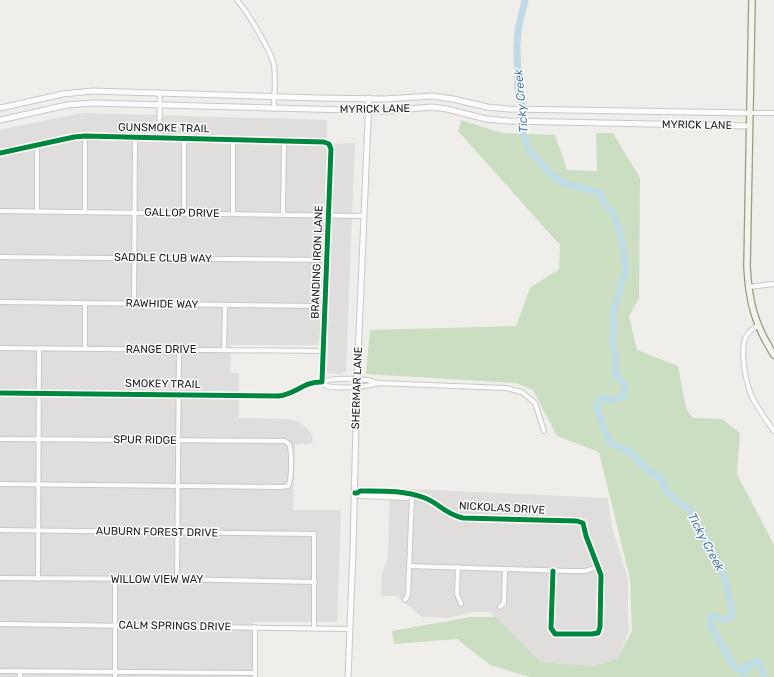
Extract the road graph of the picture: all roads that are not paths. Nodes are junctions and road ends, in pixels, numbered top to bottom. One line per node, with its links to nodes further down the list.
1 (237, 0): 4 (street)
2 (752, 0): 10 (main road)
3 (160, 93): 4 (street, MYRICK LANE); 6 (street); 7 (street, MYRICK LANE)
4 (274, 96): 5 (street, MYRICK LANE); 8 (street)
5 (369, 98): 9 (street, SHERMAR LANE); 10 (street, MYRICK LANE)
6 (160, 105): 8 (street, MYRICK LANE); 12 (street, MYRICK LANE); 16 (street)
7 (0, 108)
8 (274, 108): 9 (street, MYRICK LANE)
9 (368, 110): 13 (street, MYRICK LANE); 31 (street, SHERMAR LANE)
10 (750, 113): 11 (street); 13 (main road)
11 (774, 113)
12 (0, 120)
13 (750, 126): 36 (main road)
14 (85, 136): 15 (street, GUNSMOKE TRAIL); 21 (street, GUNSMOKE TRAIL); 25 (street)
15 (135, 137): 16 (street, GUNSMOKE TRAIL); 26 (street)
16 (159, 138): 17 (street, GUNSMOKE TRAIL)
17 (184, 138): 18 (street, GUNSMOKE TRAIL); 27 (street)
18 (233, 140): 19 (street, GUNSMOKE TRAIL); 28 (street)
19 (284, 141): 20 (street, GUNSMOKE TRAIL); 29 (street)
20 (329, 144): 30 (street, BRANDING IRON LANE)
21 (37, 146): 22 (street, GUNSMOKE TRAIL); 24 (street)
22 (0, 153)
23 (0, 211): 24 (street, GALLOP DRIVE)
24 (37, 212): 25 (street, GALLOP DRIVE)
25 (85, 212): 26 (street, GALLOP DRIVE)
26 (134, 213): 27 (street, GALLOP DRIVE); 33 (street)
27 (184, 214): 28 (street, GALLOP DRIVE)
28 (233, 214): 29 (street, GALLOP DRIVE)
29 (283, 214): 30 (street, GALLOP DRIVE)
30 (329, 215): 31 (street, GALLOP DRIVE); 34 (street, BRANDING IRON LANE)
31 (364, 216): 50 (street, SHERMAR LANE)
32 (0, 257): 33 (street, SADDLE CLUB WAY)
33 (134, 258): 34 (street, SADDLE CLUB WAY); 39 (street)
34 (327, 260): 41 (street, BRANDING IRON LANE)
35 (774, 284): 36 (street)
36 (748, 287): 42 (main road)
37 (0, 302): 38 (street, RAWHIDE WAY)
38 (85, 304): 39 (street, RAWHIDE WAY); 45 (street)
39 (134, 304): 40 (street, RAWHIDE WAY)
40 (225, 305): 41 (street, RAWHIDE WAY); 47 (street)
41 (325, 306): 48 (street, BRANDING IRON LANE)
42 (758, 326): 49 (main road); 58 (street)
43 (0, 348): 44 (street, RANGE DRIVE)
44 (39, 349): 45 (street, RANGE DRIVE); 55 (street)
45 (85, 349): 46 (street, RANGE DRIVE)
46 (179, 349): 47 (street, RANGE DRIVE); 56 (street)
47 (224, 350): 48 (street, RANGE DRIVE)
48 (323, 351): 51 (street, BRANDING IRON LANE)
49 (774, 355)
50 (357, 380): 51 (street, SMOKEY TRAIL); 52 (street, SMOKEY TRAIL); 53 (street, SHERMAR LANE)
51 (322, 382): 53 (street, SMOKEY TRAIL); 56 (street, SMOKEY TRAIL)
52 (378, 384): 53 (street, SMOKEY TRAIL); 57 (street)
53 (357, 387): 65 (street, SHERMAR LANE)
54 (0, 393): 55 (street, SMOKEY TRAIL)
55 (39, 393): 56 (street, SMOKEY TRAIL); 60 (street)
56 (179, 394): 61 (street)
57 (544, 431)
58 (774, 431)
59 (0, 439): 60 (street, SPUR RIDGE)
60 (38, 439): 61 (street, SPUR RIDGE); 63 (street)
61 (178, 440): 64 (street); 64 (street, SPUR RIDGE)
62 (0, 484): 63 (street)
63 (38, 484): 64 (street); 68 (street)
64 (178, 486): 69 (street)
65 (356, 493): 66 (street, NICKOLAS DRIVE); 87 (street, SHERMAR LANE)
66 (412, 495): 70 (street); 71 (street, NICKOLAS DRIVE)
67 (0, 530): 68 (street, AUBURN FOREST DRIVE)
68 (38, 530): 69 (street, AUBURN FOREST DRIVE); 76 (street)
69 (177, 532): 78 (street); 79 (street, AUBURN FOREST DRIVE)
70 (409, 566): 72 (street); 80 (street)
71 (598, 566): 74 (street); 74 (street)
72 (458, 567): 73 (street); 81 (street)
73 (505, 569): 74 (street); 82 (street)
74 (553, 571)
75 (0, 578): 76 (street, WILLOW VIEW WAY)
76 (38, 579): 77 (street, WILLOW VIEW WAY)
77 (115, 579): 78 (street, WILLOW VIEW WAY); 84 (street)
78 (176, 579): 79 (street, WILLOW VIEW WAY)
79 (315, 582): 86 (street)
80 (405, 600)
81 (461, 604)
82 (500, 607)
83 (0, 624): 84 (street, CALM SPRINGS DRIVE)
84 (115, 625): 85 (street, CALM SPRINGS DRIVE); 91 (street)
85 (255, 627): 86 (street, CALM SPRINGS DRIVE); 94 (street)
86 (314, 628): 87 (street, CALM SPRINGS DRIVE)
87 (349, 629): 98 (street, SHERMAR LANE)
88 (0, 671): 89 (street)
89 (20, 671): 90 (street); 95 (street)
90 (67, 671): 91 (street); 96 (street)
91 (115, 672): 92 (street); 97 (street)
92 (162, 675): 93 (street)
93 (207, 675): 94 (street)
94 (255, 675)
95 (20, 677)
96 (67, 677)
97 (115, 677)
98 (348, 677)

